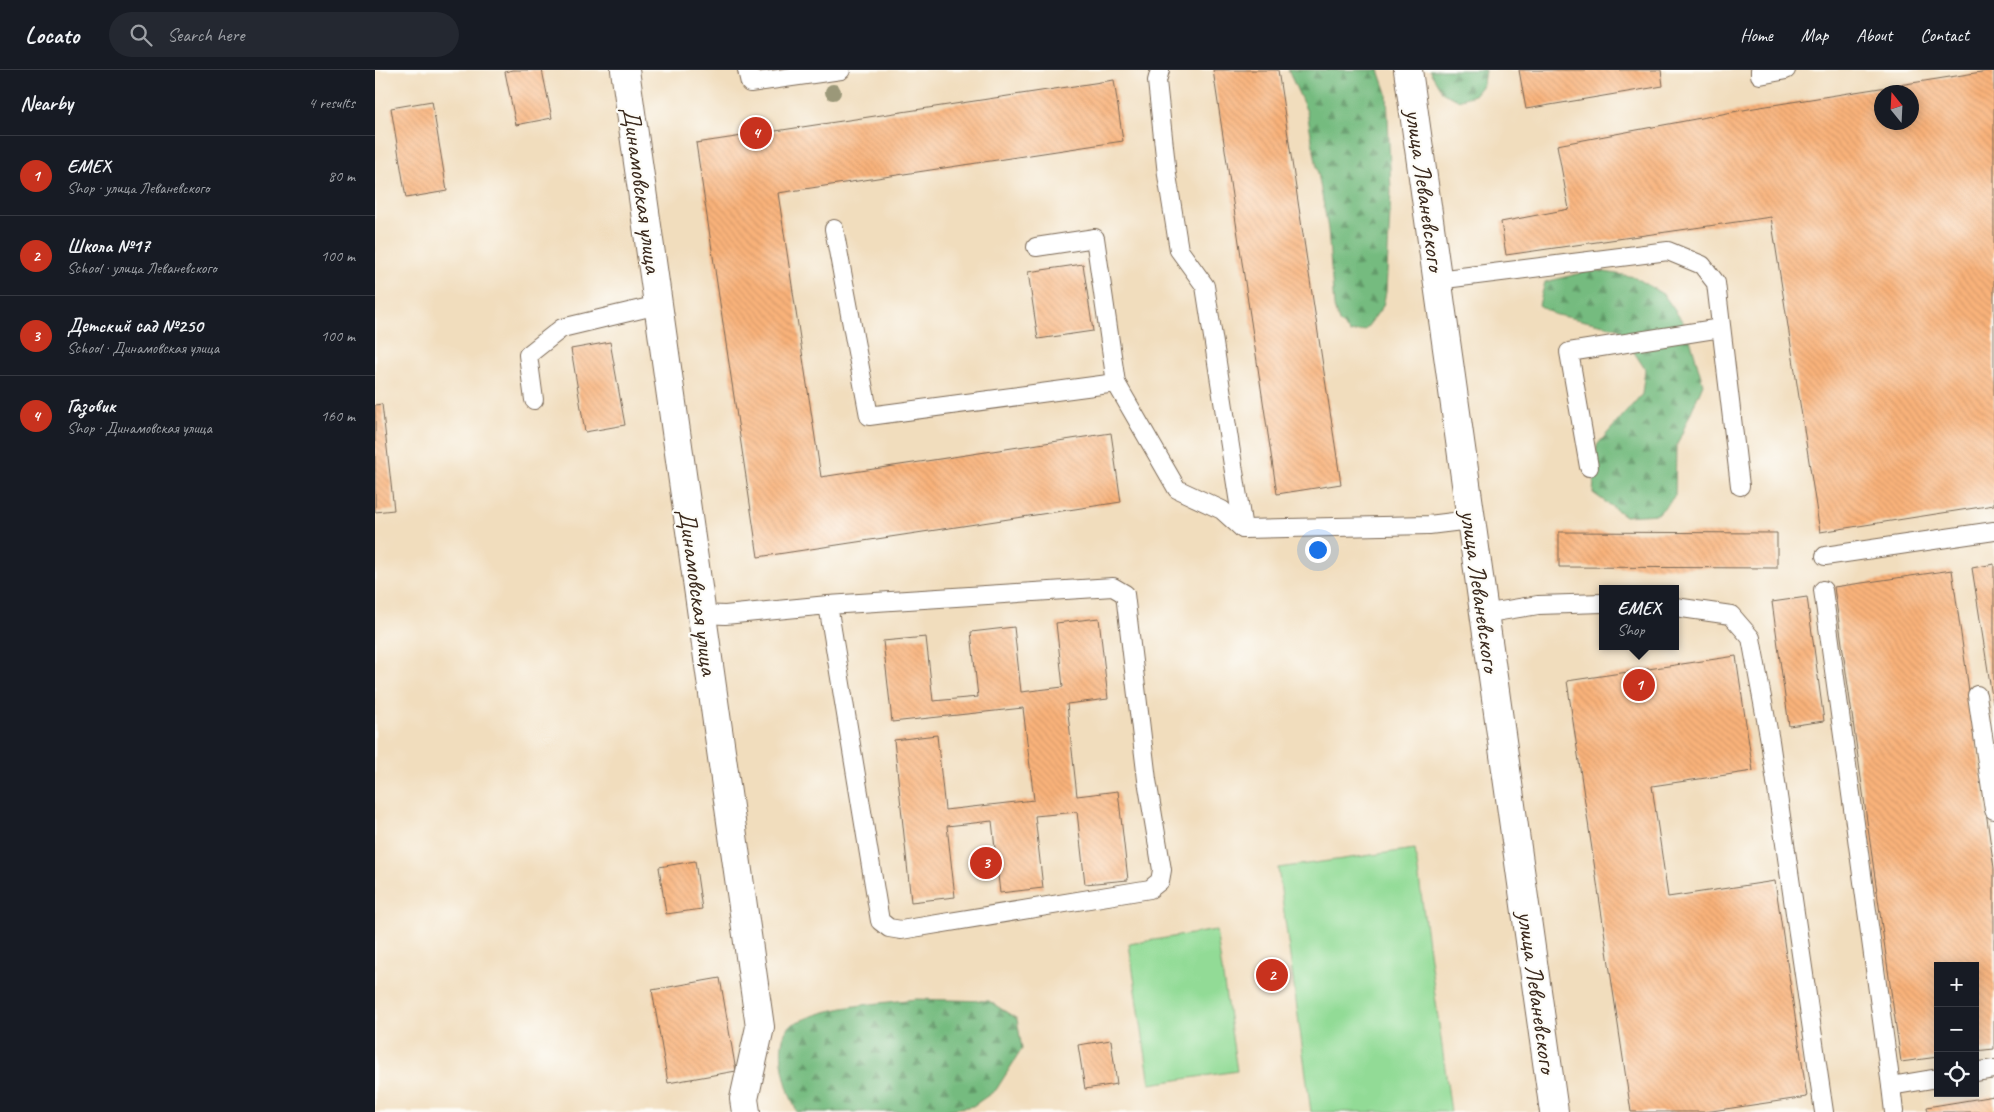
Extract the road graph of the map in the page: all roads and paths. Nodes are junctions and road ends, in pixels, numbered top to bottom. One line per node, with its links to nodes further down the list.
1 (625, 70): 11 (street, Динамовская улица)
2 (747, 70): 3 (lane)
3 (841, 70)
4 (1160, 70): 18 (lane)
5 (1408, 70): 10 (street, улица Леваневского)
6 (1760, 70): 7 (lane)
7 (1786, 70)
8 (834, 229): 13 (lane)
9 (1036, 248): 13 (lane)
10 (1437, 280): 12 (lane); 17 (street, улица Леваневского)
11 (658, 305): 14 (lane); 25 (street, Динамовская улица)
12 (1721, 328): 15 (lane); 16 (lane)
13 (1116, 383): 18 (lane)
14 (534, 400)
15 (1589, 467)
16 (1740, 486)
17 (1470, 520): 18 (lane); 26 (street, улица Леваневского)
18 (1243, 529)
19 (1994, 531): 20 (lane)
20 (1825, 556)
21 (1823, 590): 32 (lane)
22 (1599, 603): 26 (lane)
23 (828, 605): 23 (lane); 25 (lane)
24 (1679, 608): 35 (lane)
25 (701, 614): 33 (street, Динамовская улица)
26 (1483, 614): 34 (street, улица Леваневского)
27 (1977, 695): 28 (lane)
28 (1994, 810)
29 (1994, 1069): 30 (lane)
30 (1979, 1071)
31 (1934, 1079): 32 (lane)
32 (1891, 1086): 36 (lane)
33 (746, 1112)
34 (1554, 1112)
35 (1824, 1112)
36 (1894, 1112)

